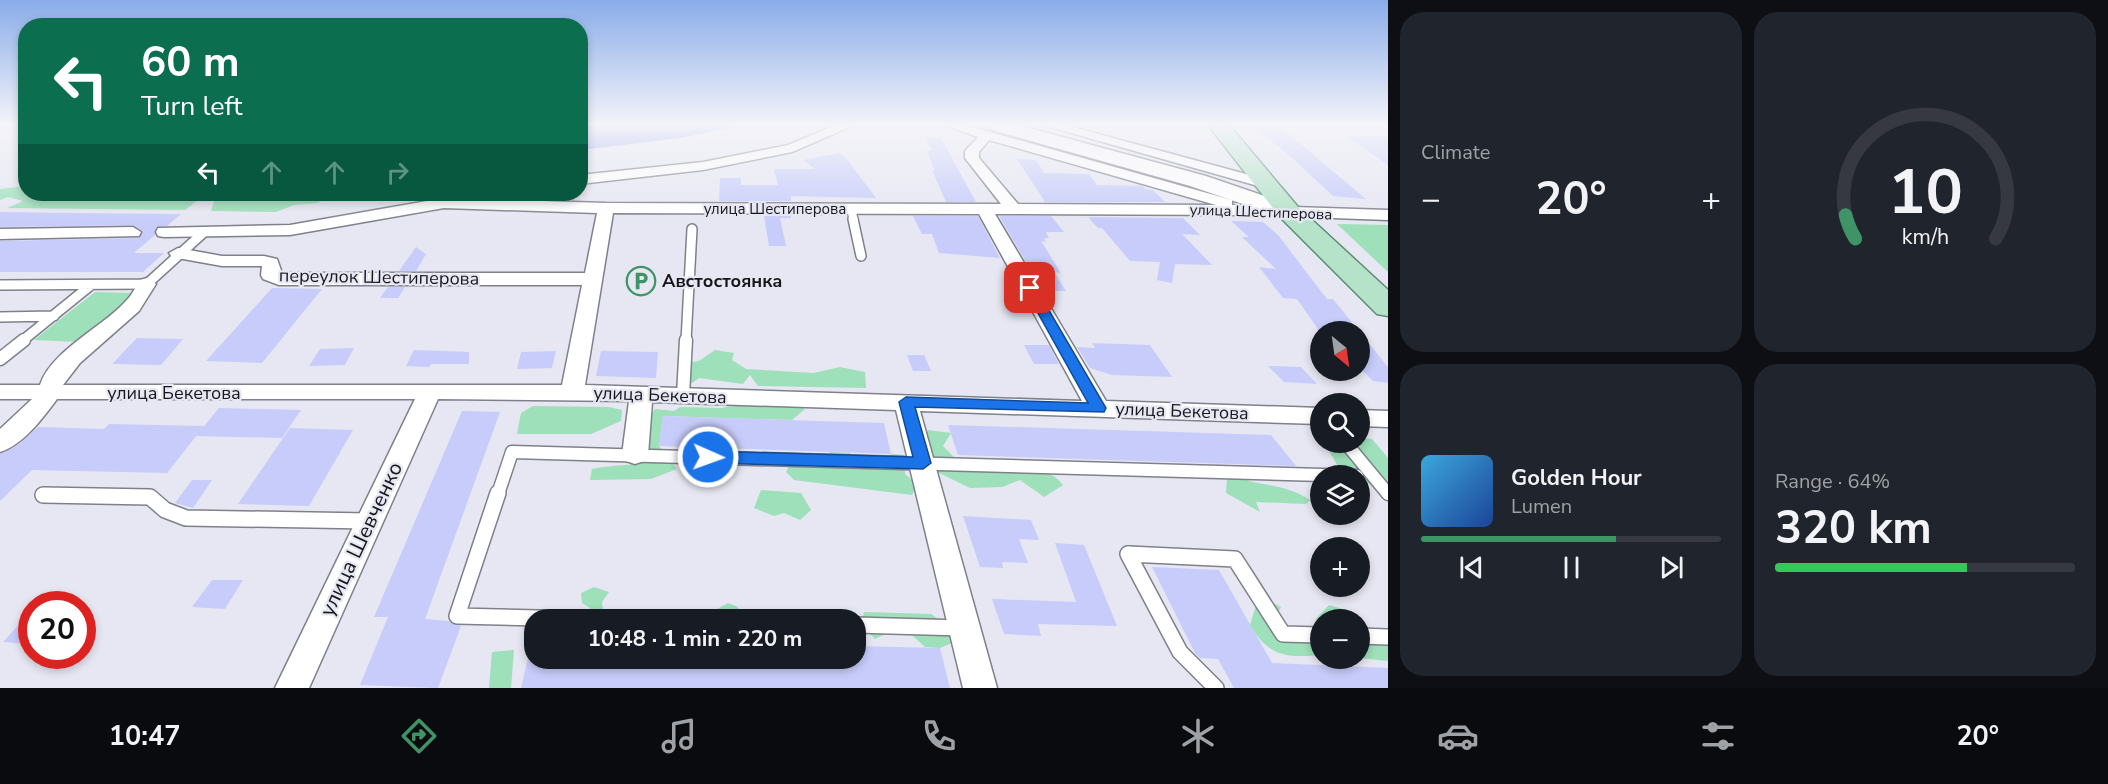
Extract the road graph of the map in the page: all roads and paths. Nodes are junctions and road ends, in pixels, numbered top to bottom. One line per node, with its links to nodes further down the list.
1 (747, 157): 7 (street)
2 (972, 157): 14 (street)
3 (1075, 157): 15 (street)
4 (1099, 157): 16 (street)
5 (1167, 157): 8 (street)
6 (1243, 157): 8 (main road)
7 (588, 179)
8 (1263, 183): 16 (main road)
9 (456, 201): 10 (street)
10 (444, 203): 11 (street, улица Шестиперова); 21 (street, улица Шестиперова)
11 (606, 208): 13 (street, улица Шестиперова); 25 (street)
12 (984, 208): 13 (street, улица Шестиперова); 14 (street, улица Шестиперова); 40 (street)
13 (851, 209): 24 (lane)
14 (1012, 209): 15 (street, улица Шестиперова)
15 (1246, 210): 16 (street, улица Шестиперова)
16 (1289, 212): 17 (street, улица Шестиперова); 29 (main road)
17 (1388, 215)
18 (692, 229): 38 (lane)
19 (133, 232): 22 (street)
20 (164, 232): 21 (street, улица Шестиперова)
21 (203, 233): 23 (lane)
22 (0, 234)
23 (178, 253): 25 (street, переулок Шестиперова); 26 (lane)
24 (861, 256)
25 (594, 279): 35 (street)
26 (147, 284): 28 (lane); 36 (street)
27 (0, 285): 28 (lane)
28 (91, 285): 31 (lane)
29 (1388, 307)
30 (0, 316): 31 (lane)
31 (54, 316): 32 (lane)
32 (0, 359)
33 (430, 391): 35 (street, улица Бекетова); 36 (street, улица Бекетова); 51 (street, улица Шевченко)
34 (0, 392): 36 (street, улица Бекетова)
35 (572, 392): 37 (street, улица Бекетова)
36 (48, 394): 44 (street)
37 (641, 394): 38 (street, улица Бекетова); 45 (street)
38 (683, 395): 39 (street, улица Бекетова)
39 (906, 402): 40 (street, улица Бекетова); 46 (street)
40 (1098, 408): 41 (street, улица Бекетова)
41 (1310, 416)
42 (1370, 418): 43 (street)
43 (1388, 419)
44 (0, 443)
45 (635, 455): 46 (lane); 52 (lane)
46 (923, 463): 47 (lane); 54 (street)
47 (1310, 474)
48 (1370, 481): 49 (lane)
49 (1388, 494)
50 (43, 495): 51 (lane)
51 (369, 521): 58 (street, улица Шевченко)
52 (524, 618)
53 (866, 625): 54 (lane)
54 (964, 628): 59 (street)
55 (1310, 635): 60 (lane)
56 (1370, 636): 57 (lane)
57 (1388, 637)
58 (292, 688)
59 (980, 688)
60 (1216, 688)

